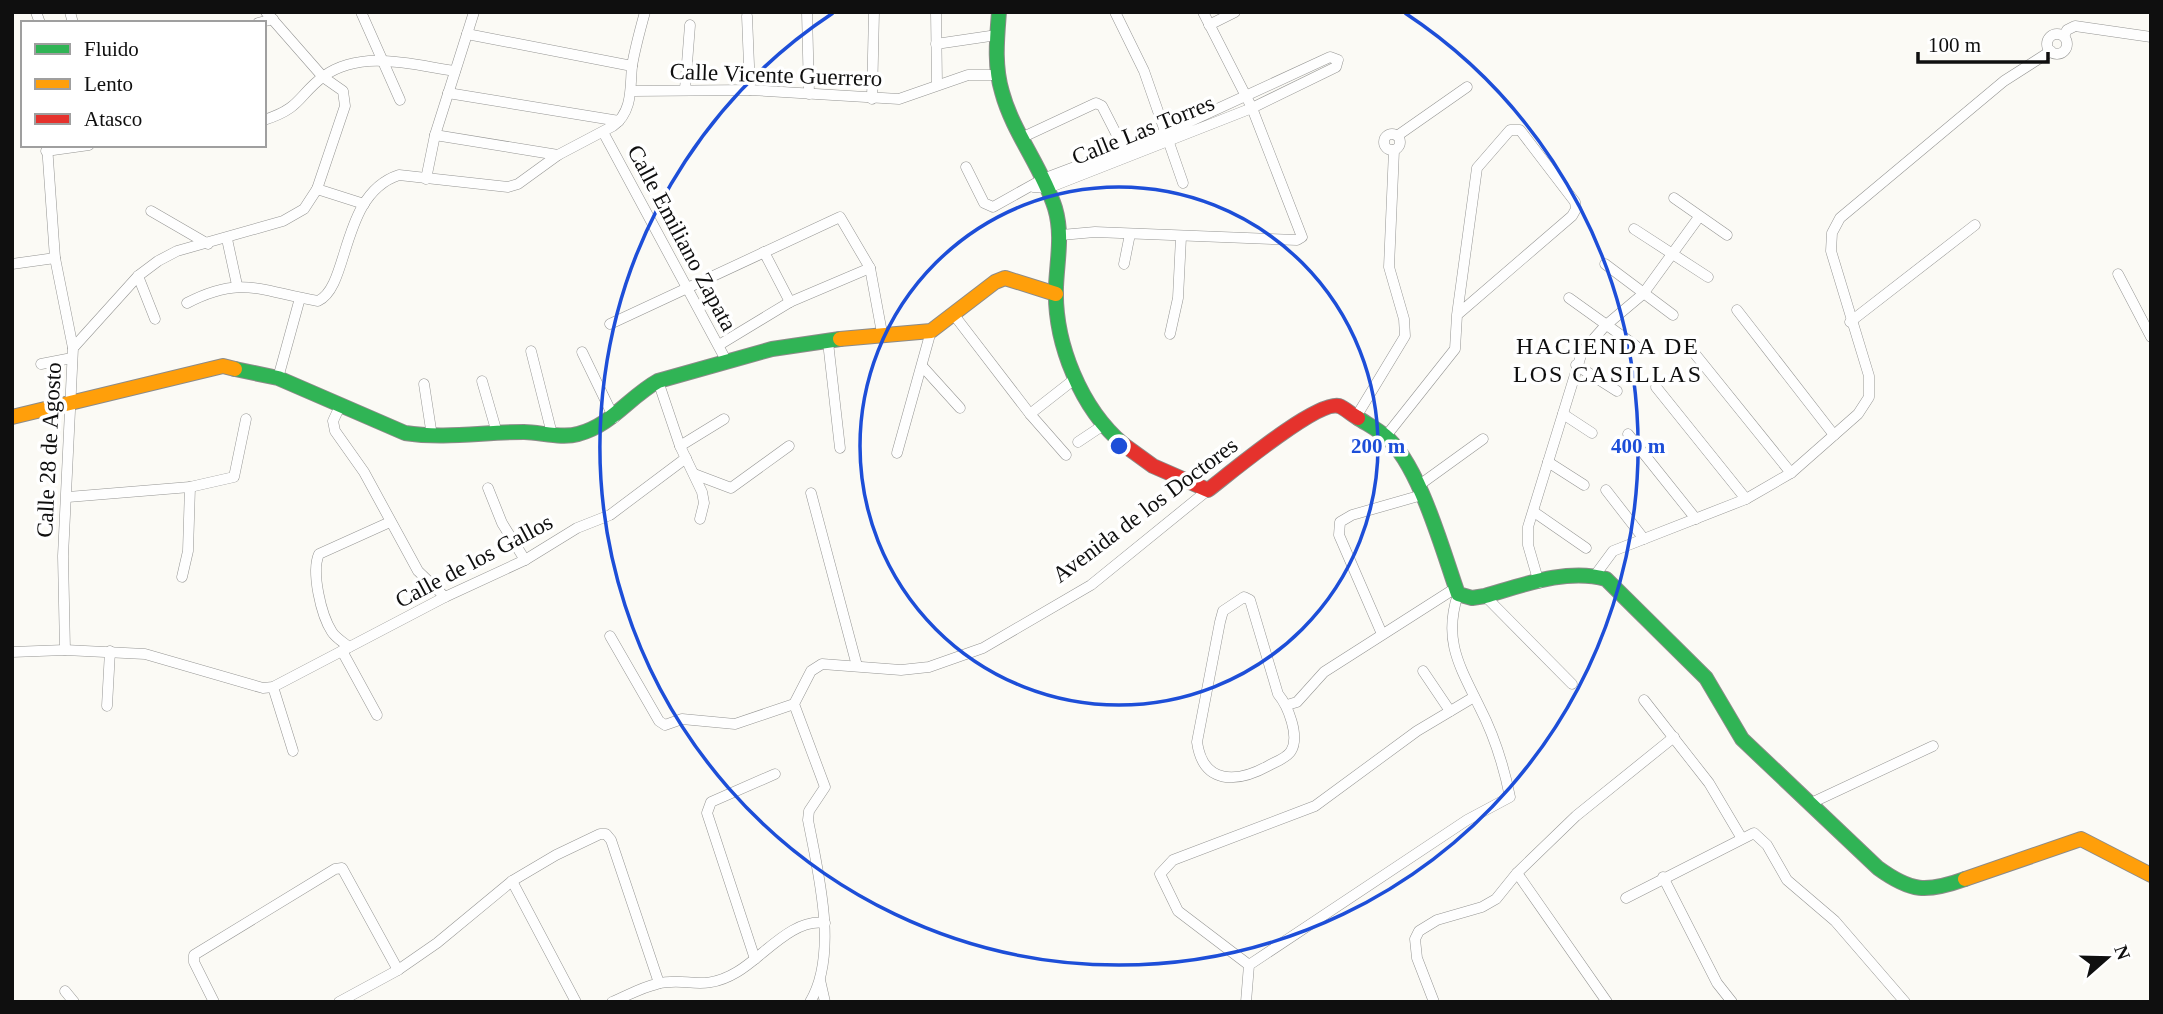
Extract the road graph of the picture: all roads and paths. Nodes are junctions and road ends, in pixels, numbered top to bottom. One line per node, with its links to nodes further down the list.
1 (361, 12): 19 (street)
2 (474, 12): 15 (street)
3 (645, 12): 20 (street)
4 (807, 12): 30 (street)
5 (874, 12): 32 (street)
6 (936, 12): 18 (street)
7 (999, 12): 16 (main road)
8 (1115, 12): 39 (street)
9 (1203, 12): 14 (street)
10 (1235, 12): 14 (street)
11 (270, 16): 23 (street, Calle 28 de Agosto)
12 (747, 16): 27 (street)
13 (690, 24): 26 (street)
14 (1209, 25): 31 (street)
15 (467, 34): 20 (street); 21 (street)
16 (997, 35): 18 (street); 22 (main road)
17 (2151, 37): 84 (street)
18 (936, 44): 24 (street)
19 (381, 60): 21 (street); 23 (street); 33 (street)
20 (632, 66): 28 (street)
21 (455, 71): 29 (street)
22 (998, 75): 24 (street, Calle Vicente Guerrero); 40 (main road)
23 (323, 77): 35 (street); 48 (street, Calle 28 de Agosto)
24 (937, 84): 32 (street, Calle Vicente Guerrero)
25 (1467, 87): 114 (street)
26 (685, 89): 27 (street, Calle Vicente Guerrero); 28 (street, Calle Vicente Guerrero)
27 (750, 90): 30 (street, Calle Vicente Guerrero)
28 (632, 91): 36 (street)
29 (448, 93): 36 (street); 38 (street)
30 (809, 94): 32 (street, Calle Vicente Guerrero)
31 (1247, 97): 34 (street); 34 (street, Calle Las Torres); 39 (street, Calle Las Torres)
32 (872, 99)
33 (400, 100)
34 (1252, 108): 39 (street, Calle Las Torres); 58 (street)
35 (266, 119)
36 (620, 121): 37 (street)
37 (603, 132): 43 (street); 72 (street, Calle Emiliano Zapata)
38 (435, 135): 43 (street); 45 (street)
39 (1168, 137): 42 (street, Calle Las Torres); 46 (street); 47 (street, Calle Las Torres)
40 (1021, 138): 42 (street); 47 (main road)
41 (47, 148): 63 (street)
42 (1124, 149): 47 (street, Calle Las Torres)
43 (558, 155): 45 (street)
44 (966, 167): 47 (street)
45 (426, 179): 50 (street)
46 (1183, 183)
47 (1041, 185): 56 (main road)
48 (317, 189): 50 (street); 59 (street, Calle 28 de Agosto)
49 (1674, 198): 52 (street)
50 (364, 204): 75 (street)
51 (151, 211): 60 (street)
52 (1699, 217): 57 (street); 62 (street)
53 (1975, 225): 84 (street)
54 (1633, 229): 62 (street)
55 (1130, 234): 56 (street); 58 (street); 65 (street)
56 (1061, 235): 73 (main road)
57 (1727, 235)
58 (1181, 237): 90 (street)
59 (227, 239): 60 (street, Calle 28 de Agosto); 71 (street)
60 (208, 244): 69 (street, Calle 28 de Agosto)
61 (764, 251): 67 (street); 72 (street); 77 (street)
62 (1673, 254): 70 (street); 74 (street)
63 (55, 258): 64 (street); 96 (street)
64 (12, 264)
65 (1124, 264)
66 (1605, 264): 74 (street)
67 (870, 268): 77 (street); 88 (street)
68 (2119, 274): 89 (street)
69 (138, 276): 83 (street); 96 (street, Calle 28 de Agosto)
70 (1708, 277)
71 (237, 285): 75 (street); 78 (street)
72 (689, 289): 85 (street); 92 (street, Calle Emiliano Zapata)
73 (1056, 294): 80 (main road); 103 (main road)
74 (1643, 294): 82 (street); 86 (street)
75 (300, 298): 102 (street)
76 (1569, 299): 86 (street)
77 (790, 302): 92 (street)
78 (187, 303)
79 (1737, 310): 124 (street)
80 (954, 315): 87 (main road); 112 (street)
81 (1457, 315): 81 (street); 126 (street)
82 (1673, 315)
83 (156, 319)
84 (1850, 322): 124 (street)
85 (610, 324)
86 (1605, 326): 93 (street); 100 (street)
87 (931, 331): 88 (main road); 101 (street)
88 (882, 333): 91 (main road)
89 (2150, 333)
90 (1170, 334)
91 (828, 342): 98 (main road); 131 (street)
92 (719, 345): 98 (street, Calle Emiliano Zapata)
93 (1636, 346)
94 (531, 351): 122 (street)
95 (582, 352): 116 (street)
96 (73, 353): 99 (street); 109 (street, Calle 28 de Agosto)
97 (1695, 354): 136 (street)
98 (727, 362): 105 (main road)
99 (41, 364)
100 (1576, 365): 108 (street); 113 (street)
101 (922, 366): 111 (street); 132 (street)
102 (278, 378): 109 (main road); 110 (main road)
103 (1076, 378): 112 (street); 119 (main road)
104 (482, 381): 120 (street)
105 (658, 381): 116 (main road); 129 (street)
106 (424, 384): 125 (street)
107 (1657, 387): 146 (street)
108 (1617, 391)
109 (73, 403): 115 (main road); 145 (street, Calle 28 de Agosto)
110 (341, 404): 125 (main road); 150 (street)
111 (960, 408)
112 (1030, 414): 133 (street)
113 (1563, 414): 121 (street); 135 (street)
114 (1356, 416): 126 (main road, Avenida de los Doctores); 142 (main road, Avenida de los Doctores)
115 (12, 417)
116 (614, 418): 122 (main road)
117 (246, 419): 139 (street)
118 (724, 419): 129 (street)
119 (1105, 424): 128 (street); 142 (main road)
120 (497, 433): 122 (main road); 125 (main road)
121 (1592, 433)
122 (552, 434)
123 (1628, 434): 149 (street)
124 (1835, 435): 136 (street)
125 (432, 436)
126 (1386, 436): 143 (main road, Avenida de los Doctores)
127 (1483, 439): 143 (street)
128 (1078, 442)
129 (680, 446): 134 (street)
130 (789, 446): 137 (street)
131 (840, 448)
132 (897, 453)
133 (1066, 456)
134 (686, 458): 137 (street); 153 (street, Calle de los Gallos)
135 (1548, 462): 138 (street); 147 (street)
136 (1791, 473): 146 (street)
137 (693, 474): 148 (street)
138 (1584, 485)
139 (190, 487): 145 (street); 155 (street)
140 (488, 488): 153 (street)
141 (1606, 489): 151 (street)
142 (1208, 490): 166 (street, Avenida de los Doctores)
143 (1420, 490): 157 (main road, Avenida de los Doctores); 160 (street)
144 (811, 493): 166 (street)
145 (68, 497): 163 (street, Calle 28 de Agosto)
146 (1746, 499): 149 (street)
147 (1534, 512): 152 (street); 156 (street)
148 (700, 519)
149 (1696, 519): 151 (street)
150 (390, 522): 159 (street); 162 (street)
151 (1644, 539): 154 (street)
152 (1586, 548)
153 (525, 560): 159 (street, Calle de los Gallos)
154 (1596, 574): 156 (main road); 181 (main road)
155 (182, 577)
156 (1539, 583): 158 (main road)
157 (1456, 591): 158 (main road); 160 (street); 170 (street)
158 (1485, 596): 168 (street)
159 (445, 597): 162 (street, Calle de los Gallos)
160 (1382, 634): 173 (street)
161 (610, 636): 172 (street)
162 (345, 649): 169 (street, Calle de los Gallos); 176 (street)
163 (65, 650): 164 (street); 165 (street)
164 (110, 650): 169 (street); 174 (street)
165 (12, 652)
166 (857, 666): 172 (street, Avenida de los Doctores)
167 (1423, 671): 175 (street)
168 (1572, 684)
169 (273, 687): 179 (street)
170 (1474, 697): 175 (street); 190 (street)
171 (1644, 700): 177 (street)
172 (794, 704): 188 (street)
173 (1287, 705): 173 (street)
174 (107, 706)
175 (1450, 711): 190 (street)
176 (377, 715)
177 (1674, 737): 182 (street); 183 (street)
178 (1933, 746): 181 (street)
179 (293, 751)
180 (775, 774): 189 (street)
181 (1809, 804): 184 (main road)
182 (1741, 837): 185 (street); 206 (street)
183 (1517, 873): 203 (street); 204 (street)
184 (2151, 876)
185 (1663, 877): 187 (street); 205 (street)
186 (512, 881): 191 (street); 193 (street); 198 (street)
187 (1626, 898)
188 (825, 923): 189 (street); 192 (street)
189 (755, 959): 193 (street)
190 (1249, 964): 202 (street)
191 (398, 970): 196 (street); 197 (street)
192 (820, 979): 200 (street); 201 (street)
193 (659, 983): 199 (street)
194 (65, 991): 195 (street)
195 (74, 1002)
196 (214, 1002)
197 (339, 1002)
198 (576, 1002)
199 (612, 1002)
200 (810, 1002)
201 (825, 1002)
202 (1246, 1002)
203 (1434, 1002)
204 (1607, 1002)
205 (1732, 1002)
206 (1905, 1002)

